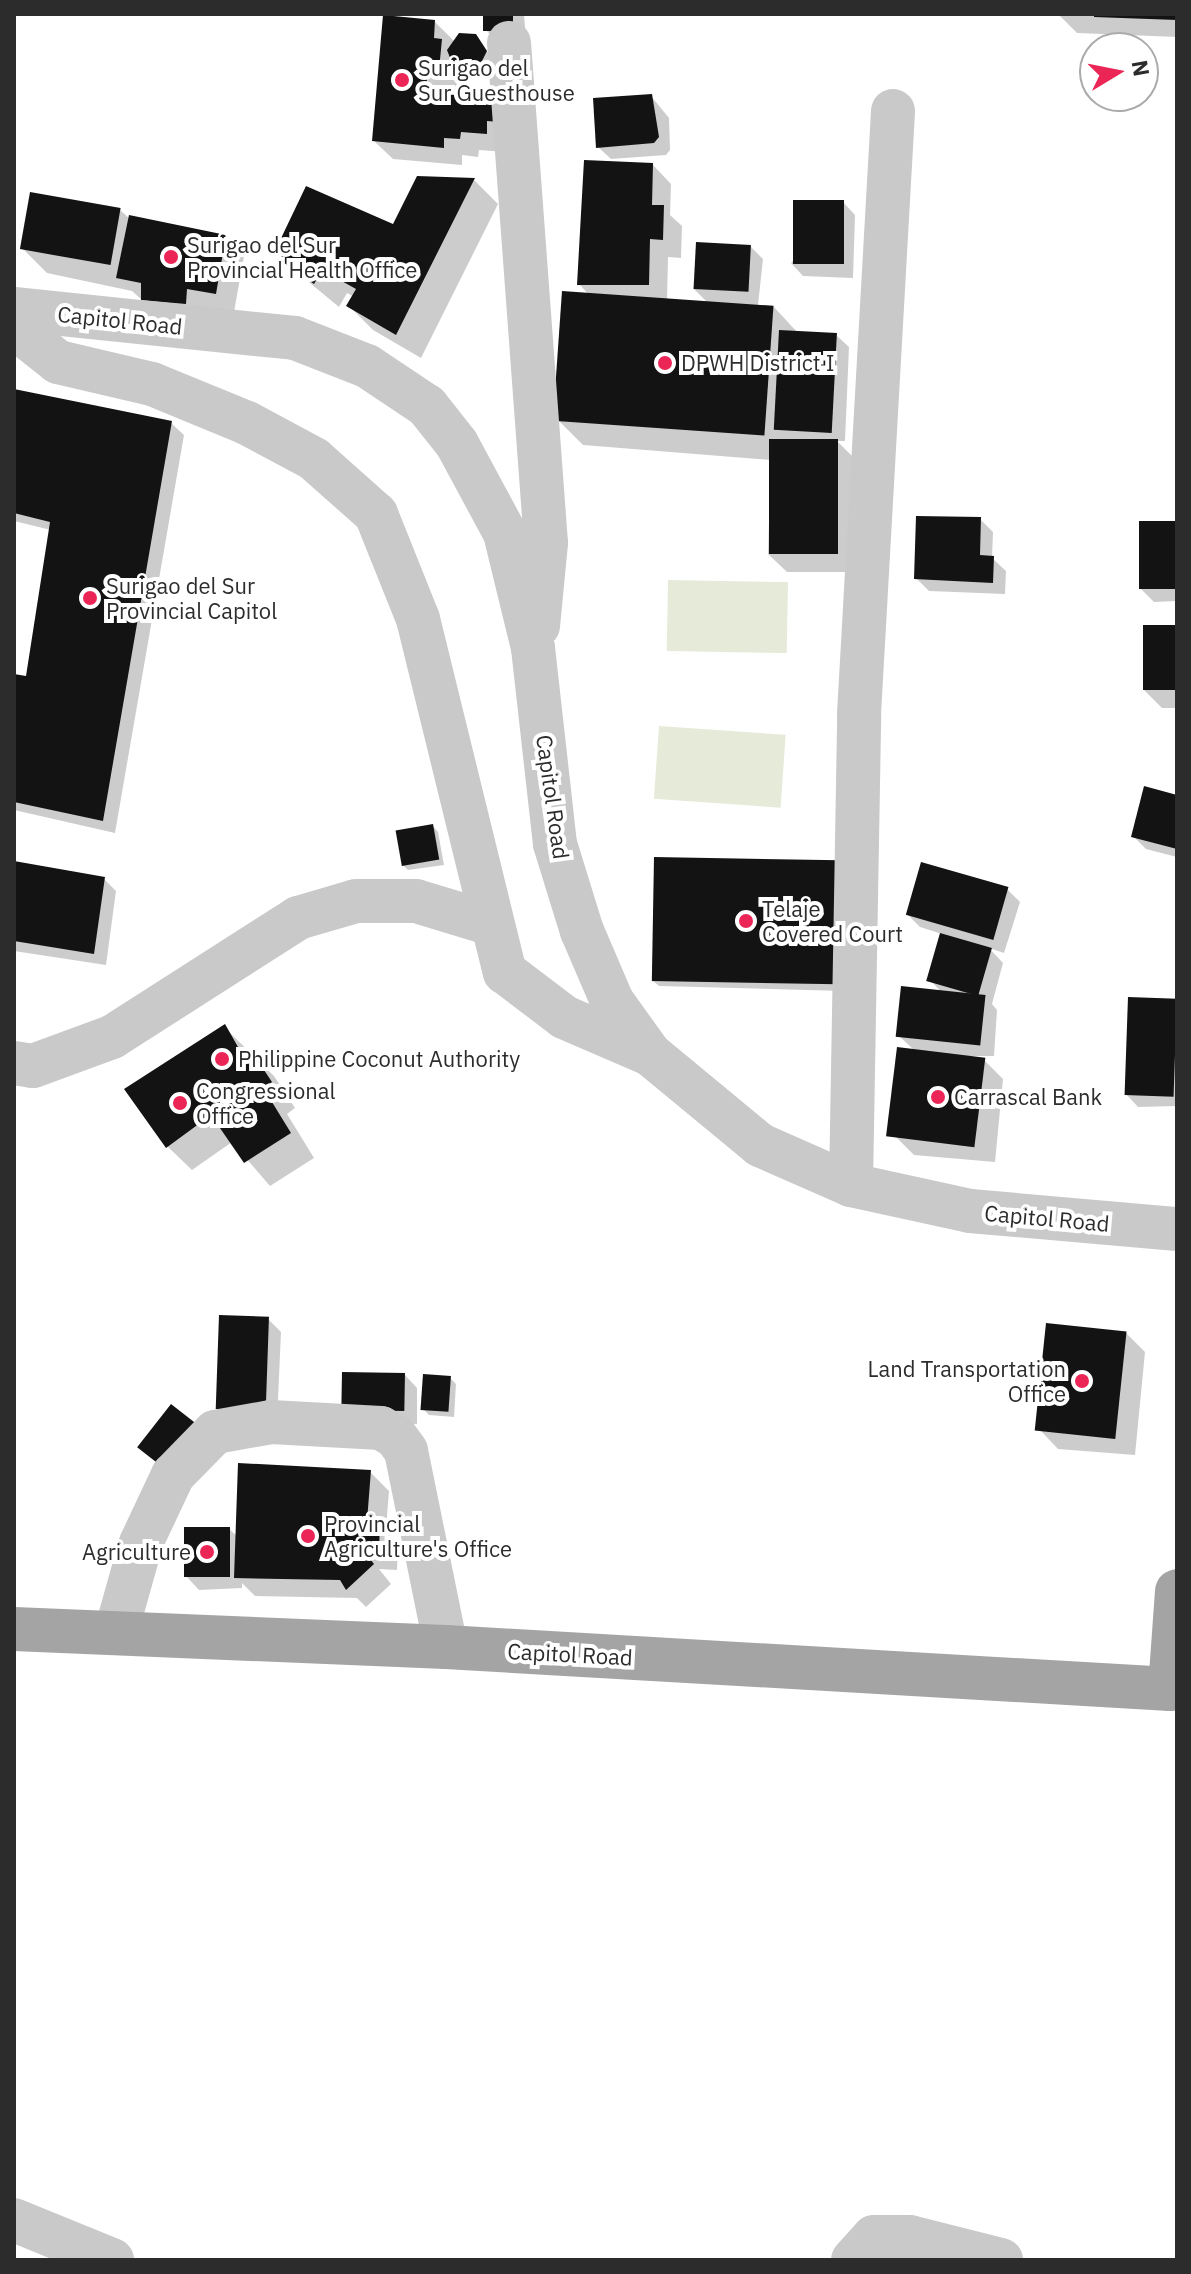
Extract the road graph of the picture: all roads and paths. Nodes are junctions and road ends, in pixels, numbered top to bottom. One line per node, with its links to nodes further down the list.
1 (509, 43): 5 (street)
2 (893, 111): 9 (street)
3 (14, 309): 5 (street, Capitol Road)
4 (14, 327): 6 (street)
5 (533, 648): 7 (street, Capitol Road)
6 (492, 924): 7 (street); 8 (street)
7 (650, 1054): 9 (street, Capitol Road)
8 (14, 1063)
9 (851, 1185): 10 (street, Capitol Road)
10 (1177, 1229)
11 (1177, 1591): 15 (main road, Capitol Road)
12 (14, 1629): 13 (main road, Capitol Road)
13 (116, 1632): 14 (main road, Capitol Road); 14 (street)
14 (446, 1647): 15 (main road, Capitol Road)
15 (1173, 1690)
16 (14, 2220): 17 (street)
17 (112, 2260)
18 (853, 2260): 19 (street)
19 (1001, 2260)

